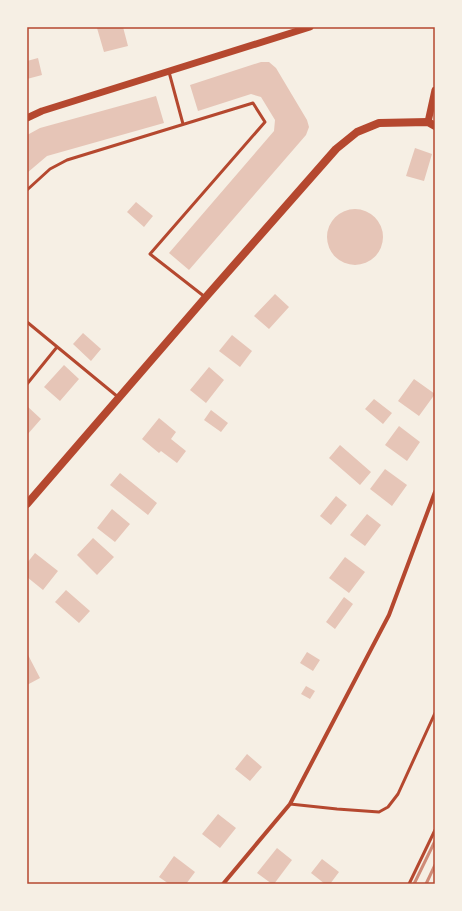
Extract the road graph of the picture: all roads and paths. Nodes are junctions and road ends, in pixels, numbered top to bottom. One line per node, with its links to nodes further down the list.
1 (310, 27): 2 (street)
2 (168, 70): 4 (street); 5 (lane)
3 (435, 90): 6 (street)
4 (27, 118)
5 (183, 124): 7 (lane); 8 (lane)
6 (432, 124): 8 (main road)
7 (27, 190)
8 (205, 298): 12 (main road)
9 (27, 322): 10 (lane)
10 (57, 347): 11 (lane); 12 (lane)
11 (27, 384)
12 (120, 398): 14 (main road)
13 (435, 492): 16 (street)
14 (27, 504)
15 (435, 713): 16 (lane)
16 (290, 804): 18 (street)
17 (435, 830): 19 (lane)
18 (223, 884)
19 (409, 884)

